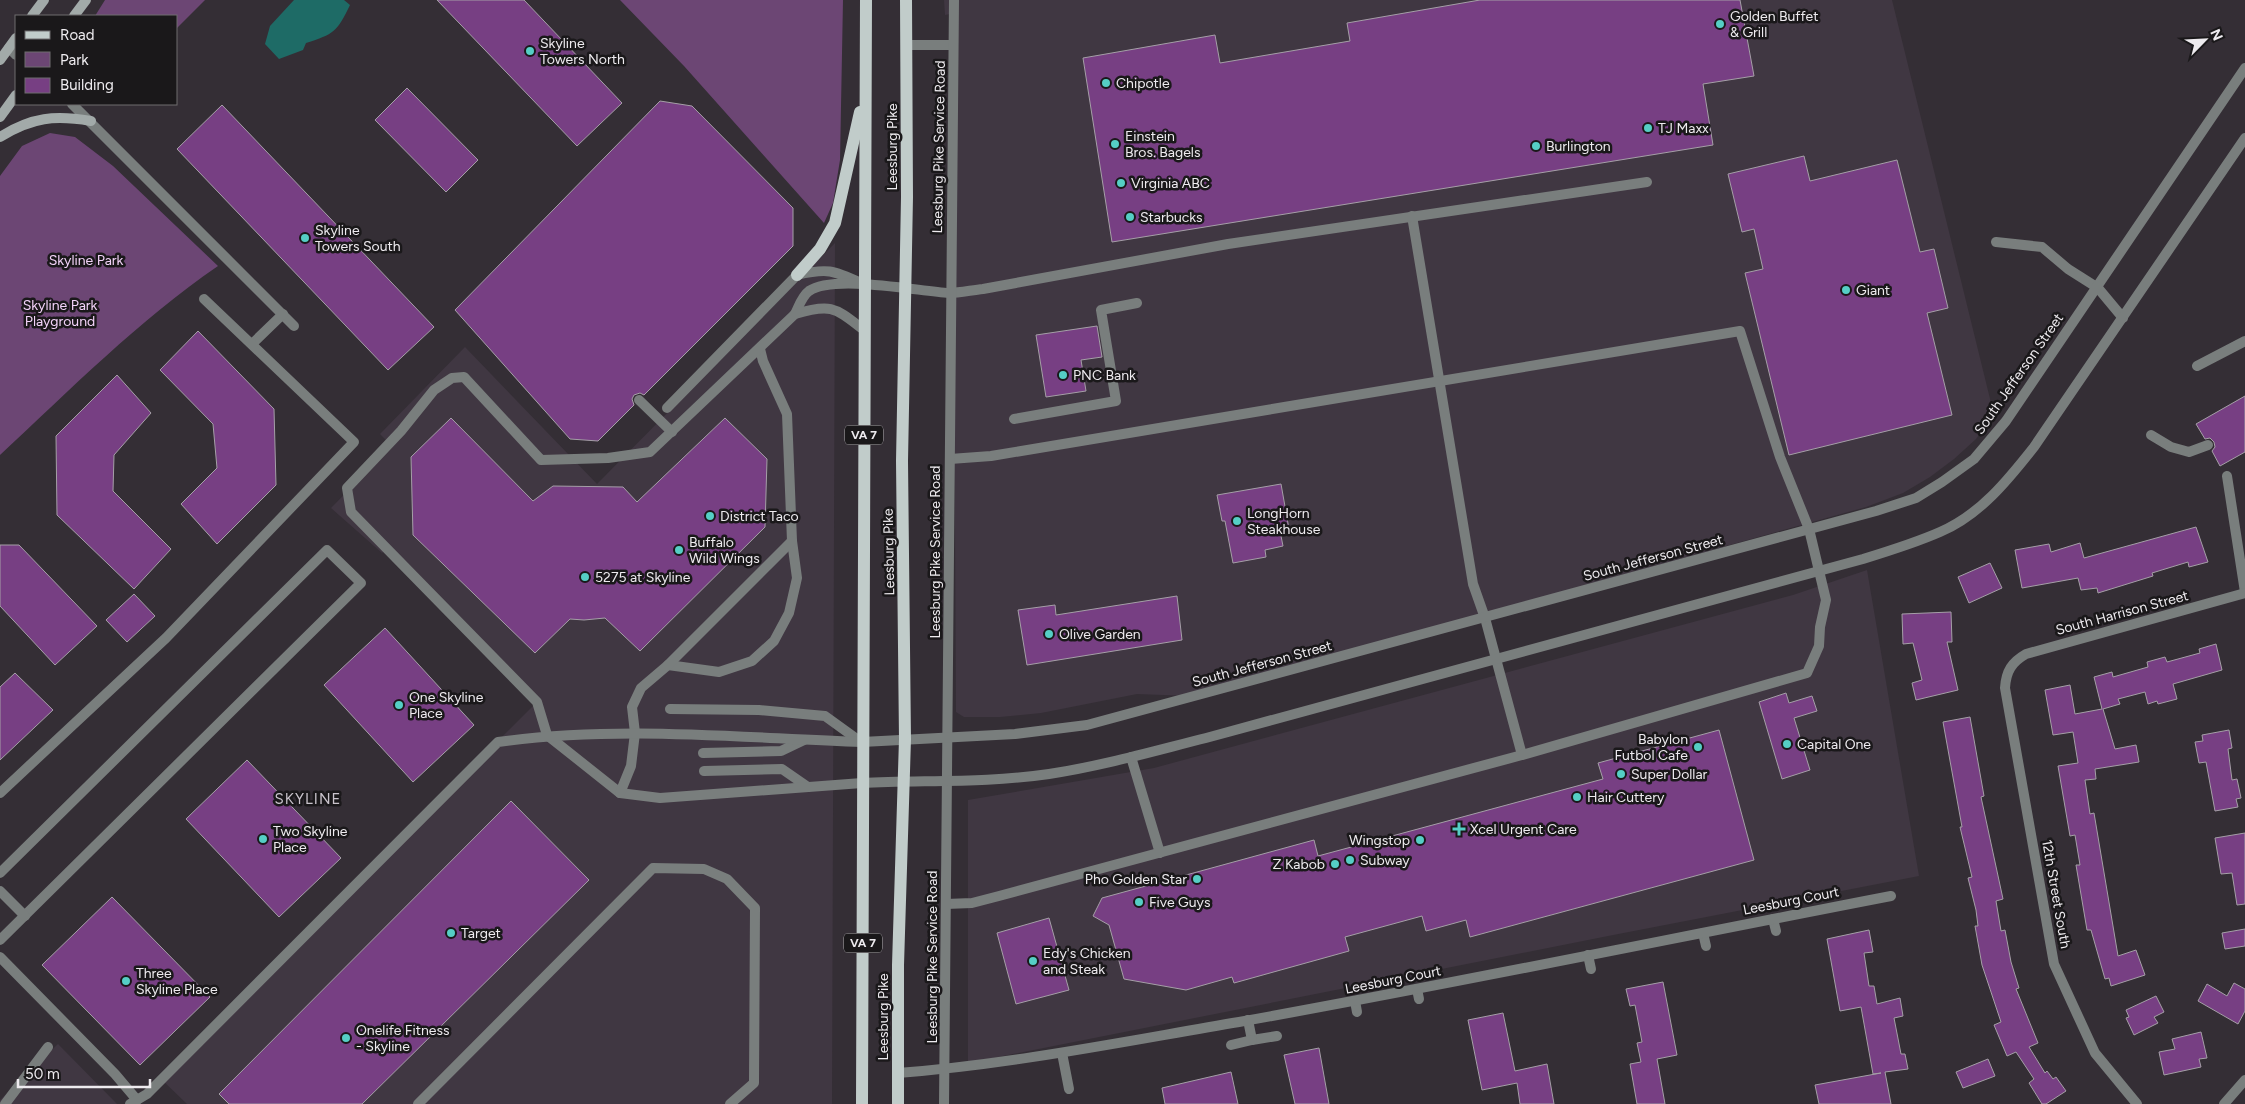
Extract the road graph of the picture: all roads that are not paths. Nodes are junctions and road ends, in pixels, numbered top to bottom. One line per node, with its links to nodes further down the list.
1 (44, 0): 6 (main road)
2 (86, 0): 7 (main road)
3 (866, 0): 13 (main road, Leesburg Pike / VA 7)
4 (906, 0): 8 (main road, Leesburg Pike / VA 7)
5 (954, 0): 9 (street, Leesburg Pike Service Road)
6 (33, 15)
7 (75, 15)
8 (907, 45): 9 (street); 25 (main road, Leesburg Pike / VA 7)
9 (953, 45): 27 (street, Leesburg Pike Service Road)
10 (12, 52): 11 (main road)
11 (0, 60)
12 (2245, 68): 26 (street, South Jefferson Street)
13 (866, 85): 23 (main road); 24 (main road, Leesburg Pike / VA 7)
14 (15, 96): 16 (main road)
15 (73, 105): 17 (street)
16 (0, 117)
17 (91, 121): 18 (main road); 30 (street)
18 (0, 137)
19 (2245, 138): 32 (street)
20 (1647, 182): 21 (street)
21 (1412, 216): 27 (street); 39 (street)
22 (1996, 242): 26 (street)
23 (797, 275): 24 (street); 41 (street)
24 (864, 285): 25 (street); 31 (street); 34 (main road, Leesburg Pike / VA 7)
25 (904, 288): 27 (street); 60 (main road, Leesburg Pike / VA 7)
26 (2098, 288): 32 (street); 48 (street, South Jefferson Street)
27 (951, 293): 46 (street, Leesburg Pike Service Road)
28 (204, 299): 36 (street)
29 (1138, 303): 42 (street)
30 (283, 314): 33 (street); 36 (street)
31 (795, 314): 34 (street); 37 (street)
32 (2123, 318): 50 (street)
33 (294, 326)
34 (864, 330): 62 (main road, Leesburg Pike / VA 7)
35 (2245, 341): 38 (street)
36 (252, 344): 71 (street)
37 (760, 349): 43 (street); 49 (street)
38 (2197, 366)
39 (1440, 382): 46 (street); 48 (street); 52 (street)
40 (639, 400): 43 (street)
41 (667, 408)
42 (1014, 419)
43 (672, 432): 58 (street)
44 (2151, 435): 45 (street)
45 (2208, 445)
46 (950, 459): 59 (street, Leesburg Pike Service Road)
47 (2227, 476): 51 (street)
48 (1809, 529): 50 (street); 52 (street, South Jefferson Street)
49 (792, 541): 54 (street); 54 (street)
50 (1819, 571): 53 (street); 64 (street)
51 (2245, 592): 55 (street, South Harrison Street)
52 (1485, 618): 53 (street); 59 (street, South Jefferson Street)
53 (1495, 659): 64 (street); 65 (street)
54 (668, 665): 57 (street)
55 (2010, 667): 106 (street, 12th Street South)
56 (670, 709): 62 (street)
57 (635, 732): 58 (street, South Jefferson Street); 61 (street, South Jefferson Street); 72 (street)
58 (546, 735): 72 (street); 99 (street, South Jefferson Street)
59 (948, 737): 60 (street, South Jefferson Street); 67 (street, Leesburg Pike Service Road)
60 (905, 739): 62 (street, South Jefferson Street); 68 (main road, Leesburg Pike / VA 7)
61 (804, 740): 62 (street, South Jefferson Street); 63 (street)
62 (862, 742): 69 (main road, Leesburg Pike / VA 7)
63 (703, 753)
64 (1522, 755): 73 (street)
65 (1131, 757): 67 (street); 73 (street)
66 (704, 771): 70 (street)
67 (947, 780): 68 (street); 77 (street, Leesburg Pike Service Road)
68 (903, 781): 69 (street); 96 (main road, Leesburg Pike / VA 7)
69 (862, 783): 70 (street); 103 (main road, Leesburg Pike / VA 7)
70 (808, 786): 72 (street)
71 (0, 793)
72 (620, 793)
73 (1160, 853): 77 (street)
74 (0, 873): 78 (street)
75 (0, 892): 78 (street)
76 (1891, 896): 79 (street, Leesburg Court)
77 (946, 904): 95 (street, Leesburg Pike Service Road)
78 (24, 916): 82 (street)
79 (1773, 919): 80 (street); 81 (street, Leesburg Court)
80 (1776, 932)
81 (1703, 933): 83 (street); 84 (street, Leesburg Court)
82 (0, 940)
83 (1706, 946)
84 (1588, 955): 86 (street); 87 (street, Leesburg Court)
85 (0, 957): 99 (street)
86 (1590, 969)
87 (1355, 1001): 88 (street); 89 (street, Leesburg Court)
88 (1357, 1012)
89 (1248, 1020): 91 (street); 94 (street, Leesburg Court)
90 (1277, 1036): 91 (street)
91 (1252, 1040): 92 (street)
92 (1231, 1044)
93 (48, 1047): 100 (street)
94 (1062, 1053): 95 (street, Leesburg Court); 98 (street)
95 (945, 1069): 96 (street, Leesburg Court); 105 (street, Leesburg Pike Service Road)
96 (898, 1073): 104 (main road, Leesburg Pike / VA 7)
97 (2245, 1080): 107 (street)
98 (1069, 1089)
99 (133, 1102)
100 (5, 1104)
101 (418, 1104): 102 (street)
102 (730, 1104)
103 (862, 1104)
104 (898, 1104)
105 (944, 1104)
106 (2137, 1104)
107 (2224, 1104)

